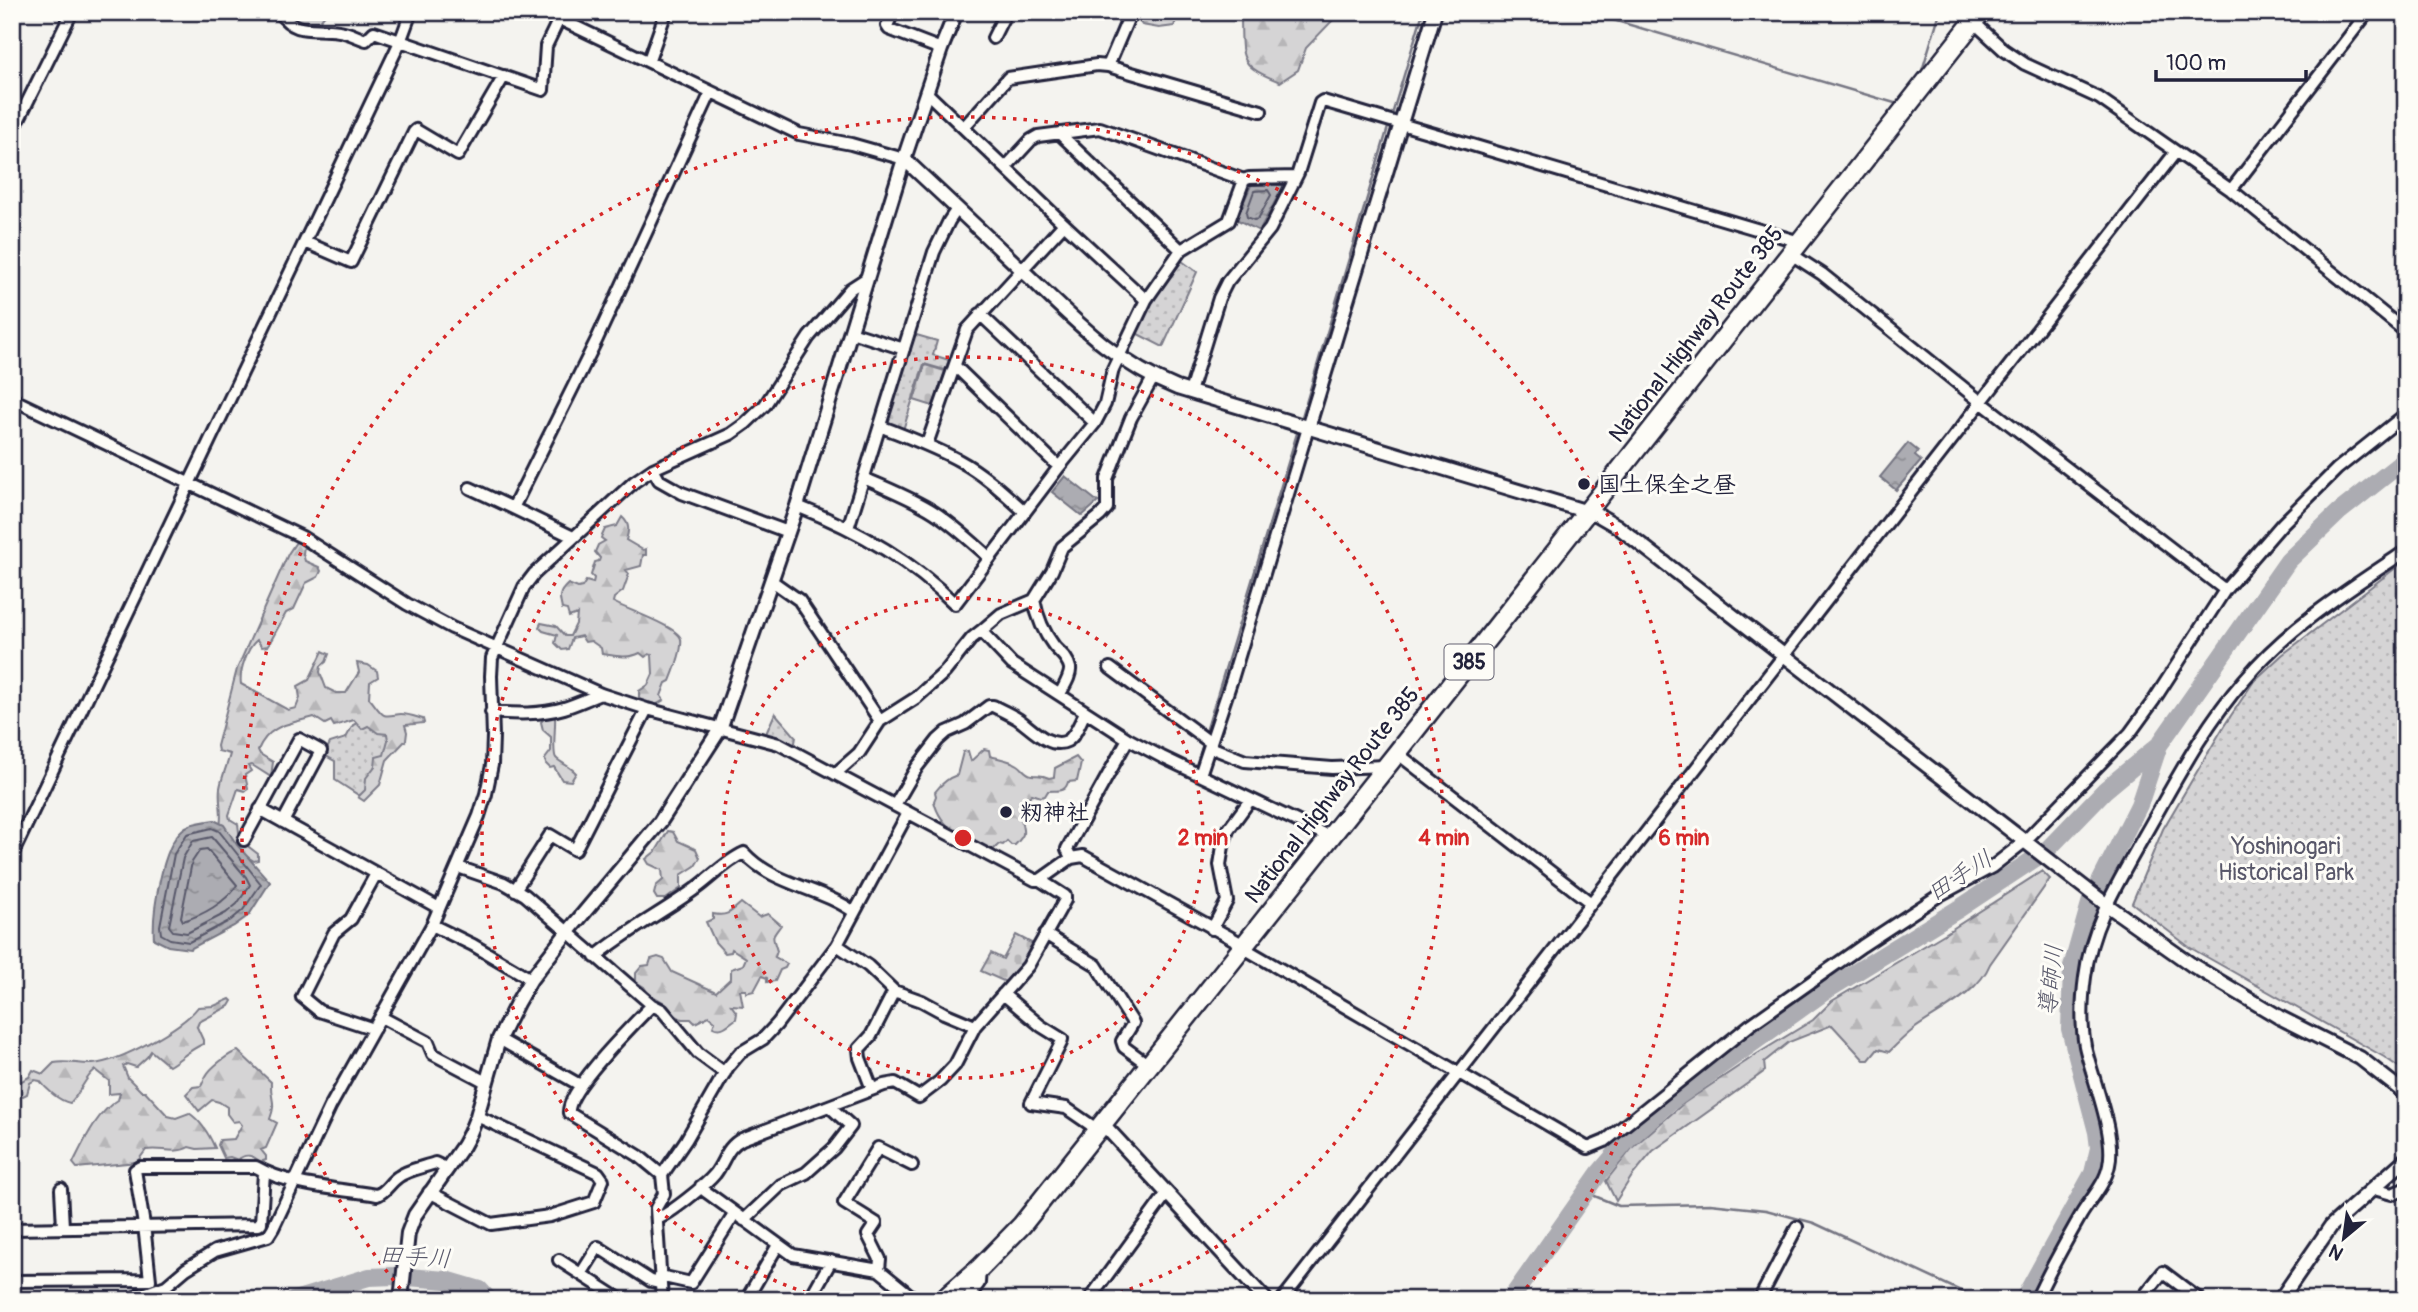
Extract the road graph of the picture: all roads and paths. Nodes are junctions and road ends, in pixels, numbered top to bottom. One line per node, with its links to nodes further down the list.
1 (72, 12): 25 (street)
2 (279, 12): 15 (street)
3 (411, 12): 15 (street)
4 (545, 12): 12 (street)
5 (666, 12): 17 (street)
6 (893, 12): 16 (street)
7 (956, 12): 16 (street)
8 (1006, 12): 14 (street)
9 (1131, 12): 18 (street)
10 (1434, 12): 23 (street)
11 (2368, 12): 32 (street)
12 (559, 19): 17 (street); 19 (street)
13 (1975, 19): 27 (street); 36 (highway, National Highway Route 385 / 385)
14 (993, 38)
15 (400, 42): 19 (street); 35 (street)
16 (941, 49): 20 (street)
17 (649, 60): 21 (street)
18 (1108, 66): 22 (street); 24 (street)
19 (504, 76): 35 (street)
20 (926, 92): 24 (street); 28 (street)
21 (712, 93): 28 (street); 62 (street)
22 (1261, 111)
23 (1401, 123): 30 (street); 36 (street); 54 (street)
24 (964, 127): 29 (street)
25 (12, 133)
26 (1059, 133): 29 (street); 31 (street); 37 (street)
27 (2175, 153): 32 (street); 50 (street)
28 (904, 159): 33 (street); 39 (street)
29 (1006, 167): 34 (street)
30 (1296, 177): 31 (street); 48 (street)
31 (1244, 180): 37 (street)
32 (2231, 190): 43 (street)
33 (957, 209): 38 (street); 44 (street)
34 (1064, 224): 38 (street); 40 (street)
35 (305, 242): 59 (street)
36 (1795, 248): 50 (street); 64 (highway, National Highway Route 385 / 385)
37 (1181, 250): 40 (street)
38 (1021, 269): 41 (street); 45 (street)
39 (867, 278): 42 (street); 57 (street)
40 (1146, 300): 45 (street)
41 (979, 314): 46 (street); 52 (street)
42 (850, 331): 44 (street); 61 (street)
43 (2406, 332)
44 (904, 349): 53 (street)
45 (1119, 358): 47 (street); 52 (street)
46 (955, 366): 55 (street); 56 (street)
47 (1153, 378): 48 (street); 72 (street)
48 (1190, 392): 54 (street)
49 (12, 399): 59 (street)
50 (1981, 402): 71 (street); 75 (street)
51 (2406, 414): 71 (street)
52 (1095, 424): 56 (street)
53 (880, 426): 55 (street); 58 (street)
54 (1308, 428): 64 (street); 85 (street)
55 (928, 444): 63 (street)
56 (1059, 467): 63 (street)
57 (653, 469): 66 (street); 67 (street)
58 (864, 478): 65 (street); 69 (street)
59 (190, 484): 74 (street); 97 (street)
60 (470, 488): 62 (street)
61 (797, 506): 65 (street); 66 (street)
62 (513, 508): 67 (street)
63 (1025, 512): 69 (street)
64 (1587, 512): 75 (street); 86 (highway, National Highway Route 385 / 385)
65 (848, 528): 69 (street)
66 (788, 532): 70 (street)
67 (573, 537): 74 (street)
68 (2406, 551): 104 (street)
69 (990, 558)
70 (772, 581): 82 (street); 83 (street)
71 (2225, 590): 96 (street)
72 (1034, 600): 73 (street); 78 (street)
73 (981, 631): 78 (street); 82 (street)
74 (496, 647): 77 (street); 80 (street)
75 (1784, 655): 96 (street); 103 (street)
76 (1110, 668): 85 (street)
77 (601, 694): 79 (street); 80 (street)
78 (1060, 694): 81 (street)
79 (647, 709): 83 (street); 102 (street)
80 (491, 712): 99 (street)
81 (1084, 712): 84 (street); 90 (street)
82 (880, 721): 87 (street)
83 (720, 729): 87 (street); 109 (street)
84 (1128, 739): 88 (street); 98 (street)
85 (1210, 745): 86 (street); 88 (street)
86 (1392, 760): 94 (highway, National Highway Route 385 / 385); 103 (street)
87 (835, 774): 90 (street)
88 (1200, 775): 89 (street)
89 (1251, 800): 94 (street); 108 (street)
90 (895, 805): 92 (street)
91 (260, 809): 93 (street); 93 (street); 95 (street)
92 (908, 813): 101 (street); 106 (street)
93 (283, 822): 100 (street)
94 (1330, 837): 112 (highway, National Highway Route 385 / 385)
95 (243, 840)
96 (2024, 842): 104 (street); 123 (street)
97 (14, 847)
98 (1071, 858): 101 (street); 108 (street)
99 (458, 867): 102 (street); 105 (street)
100 (376, 874): 105 (street); 120 (street)
101 (1040, 880): 110 (street)
102 (515, 890): 109 (street)
103 (1591, 902): 123 (street)
104 (2107, 905): 128 (street); 172 (street)
105 (439, 908): 107 (street)
106 (854, 912): 111 (street); 113 (street)
107 (432, 925): 114 (street); 118 (street)
108 (1212, 929): 112 (street)
109 (567, 933): 113 (street); 114 (street)
110 (1045, 934): 116 (street); 122 (street)
111 (836, 945): 115 (street); 124 (street)
112 (1244, 945): 122 (highway, National Highway Route 385 / 385); 123 (street)
113 (594, 957): 117 (street)
114 (531, 979): 121 (street)
115 (894, 991): 119 (street); 127 (street)
116 (1003, 994): 119 (street); 131 (street)
117 (652, 1005): 124 (street); 126 (street)
118 (381, 1017): 120 (street); 125 (street)
119 (975, 1026): 127 (street)
120 (374, 1029): 137 (street)
121 (499, 1039): 125 (street); 126 (street)
122 (1150, 1066): 131 (highway, National Highway Route 385 / 385)
123 (1459, 1072): 170 (street)
124 (725, 1073): 136 (street)
125 (485, 1082): 130 (street)
126 (580, 1085): 136 (street)
127 (872, 1089): 129 (street)
128 (2406, 1094)
129 (829, 1106): 138 (street); 146 (street)
130 (477, 1116): 134 (street); 142 (street)
131 (1100, 1127): 143 (street); 154 (highway, National Highway Route 385 / 385)
132 (2406, 1159): 141 (street)
133 (912, 1165): 155 (street)
134 (448, 1169): 137 (street); 142 (street)
135 (264, 1172): 137 (street); 147 (street); 147 (street)
136 (662, 1175): 145 (street)
137 (296, 1181): 159 (street)
138 (701, 1186): 144 (street); 145 (street)
139 (2406, 1188): 141 (street)
140 (61, 1189): 148 (street)
141 (2374, 1189): 175 (street)
142 (429, 1192): 160 (street)
143 (1167, 1193): 168 (street); 169 (street)
144 (734, 1213): 146 (street); 157 (street)
145 (656, 1214): 157 (street)
146 (744, 1220): 151 (street)
147 (144, 1225): 148 (street); 158 (street)
148 (63, 1227): 150 (street)
149 (1797, 1227): 171 (street)
150 (12, 1228)
151 (778, 1245): 153 (street); 163 (street)
152 (559, 1260): 156 (street)
153 (831, 1261): 155 (street); 164 (street)
154 (980, 1268): 166 (highway, National Highway Route 385 / 385); 167 (street)
155 (879, 1270): 165 (street)
156 (581, 1274): 157 (street); 161 (street)
157 (660, 1279): 162 (street)
158 (12, 1281)
159 (127, 1300)
160 (401, 1300)
161 (621, 1300)
162 (662, 1300)
163 (746, 1300)
164 (809, 1300)
165 (916, 1300)
166 (943, 1300)
167 (967, 1300)
168 (1088, 1300)
169 (1266, 1300)
170 (1282, 1300)
171 (1759, 1300)
172 (2036, 1300)
173 (2141, 1300): 174 (street)
174 (2200, 1300)
175 (2280, 1300)

